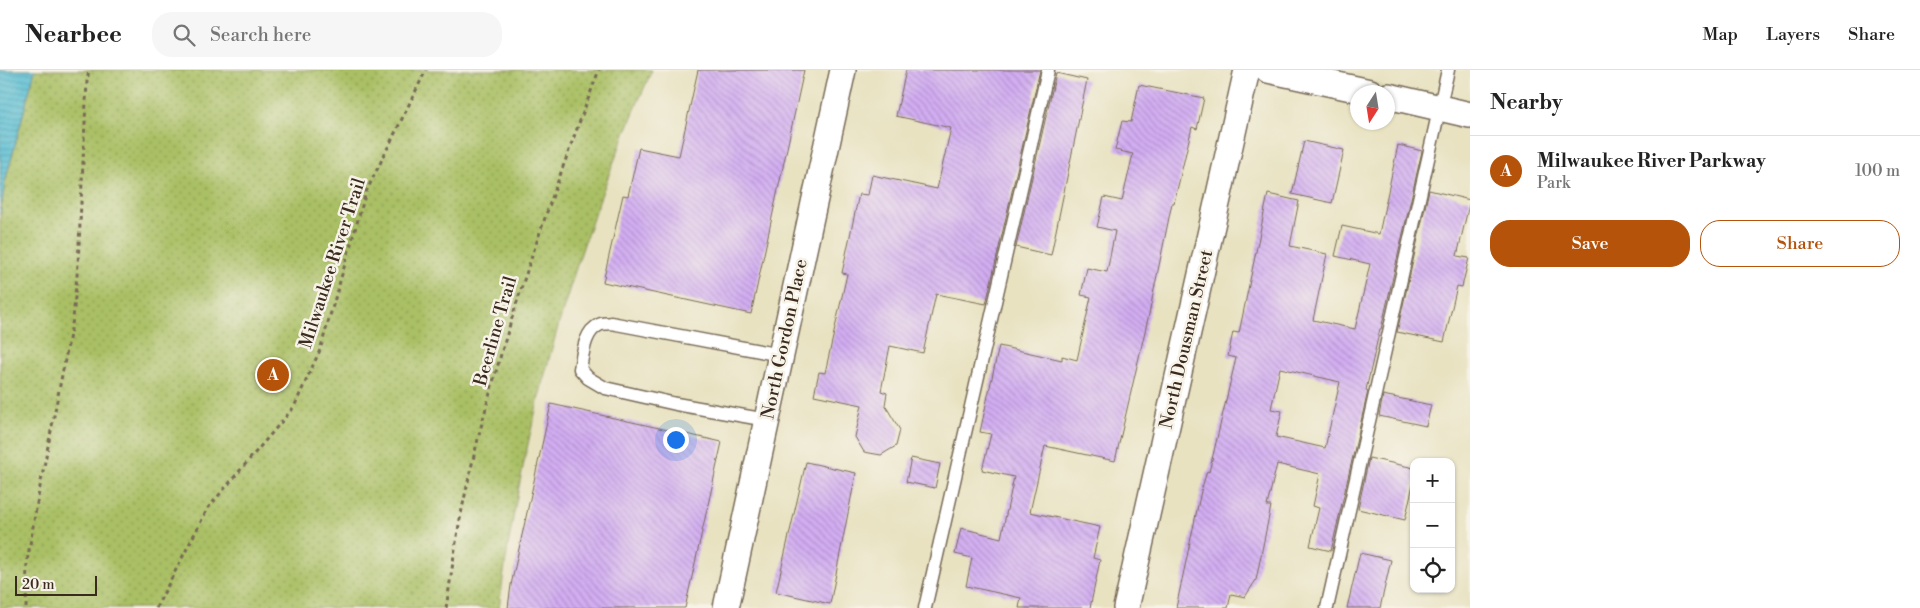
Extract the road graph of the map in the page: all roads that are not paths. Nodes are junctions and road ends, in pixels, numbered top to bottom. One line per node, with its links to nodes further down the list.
1 (843, 70): 10 (street, North Gordon Place)
2 (1048, 70): 13 (lane)
3 (1247, 70): 14 (street, North Dousman Street)
4 (1268, 70): 6 (street)
5 (1448, 70): 8 (lane)
6 (1350, 88)
7 (1395, 98): 8 (street)
8 (1440, 108): 9 (street); 15 (lane)
9 (1470, 115)
10 (781, 355): 11 (street, North Gordon Place); 11 (lane)
11 (766, 420): 12 (street, North Gordon Place)
12 (726, 608)
13 (925, 608)
14 (1126, 608)
15 (1327, 608)

